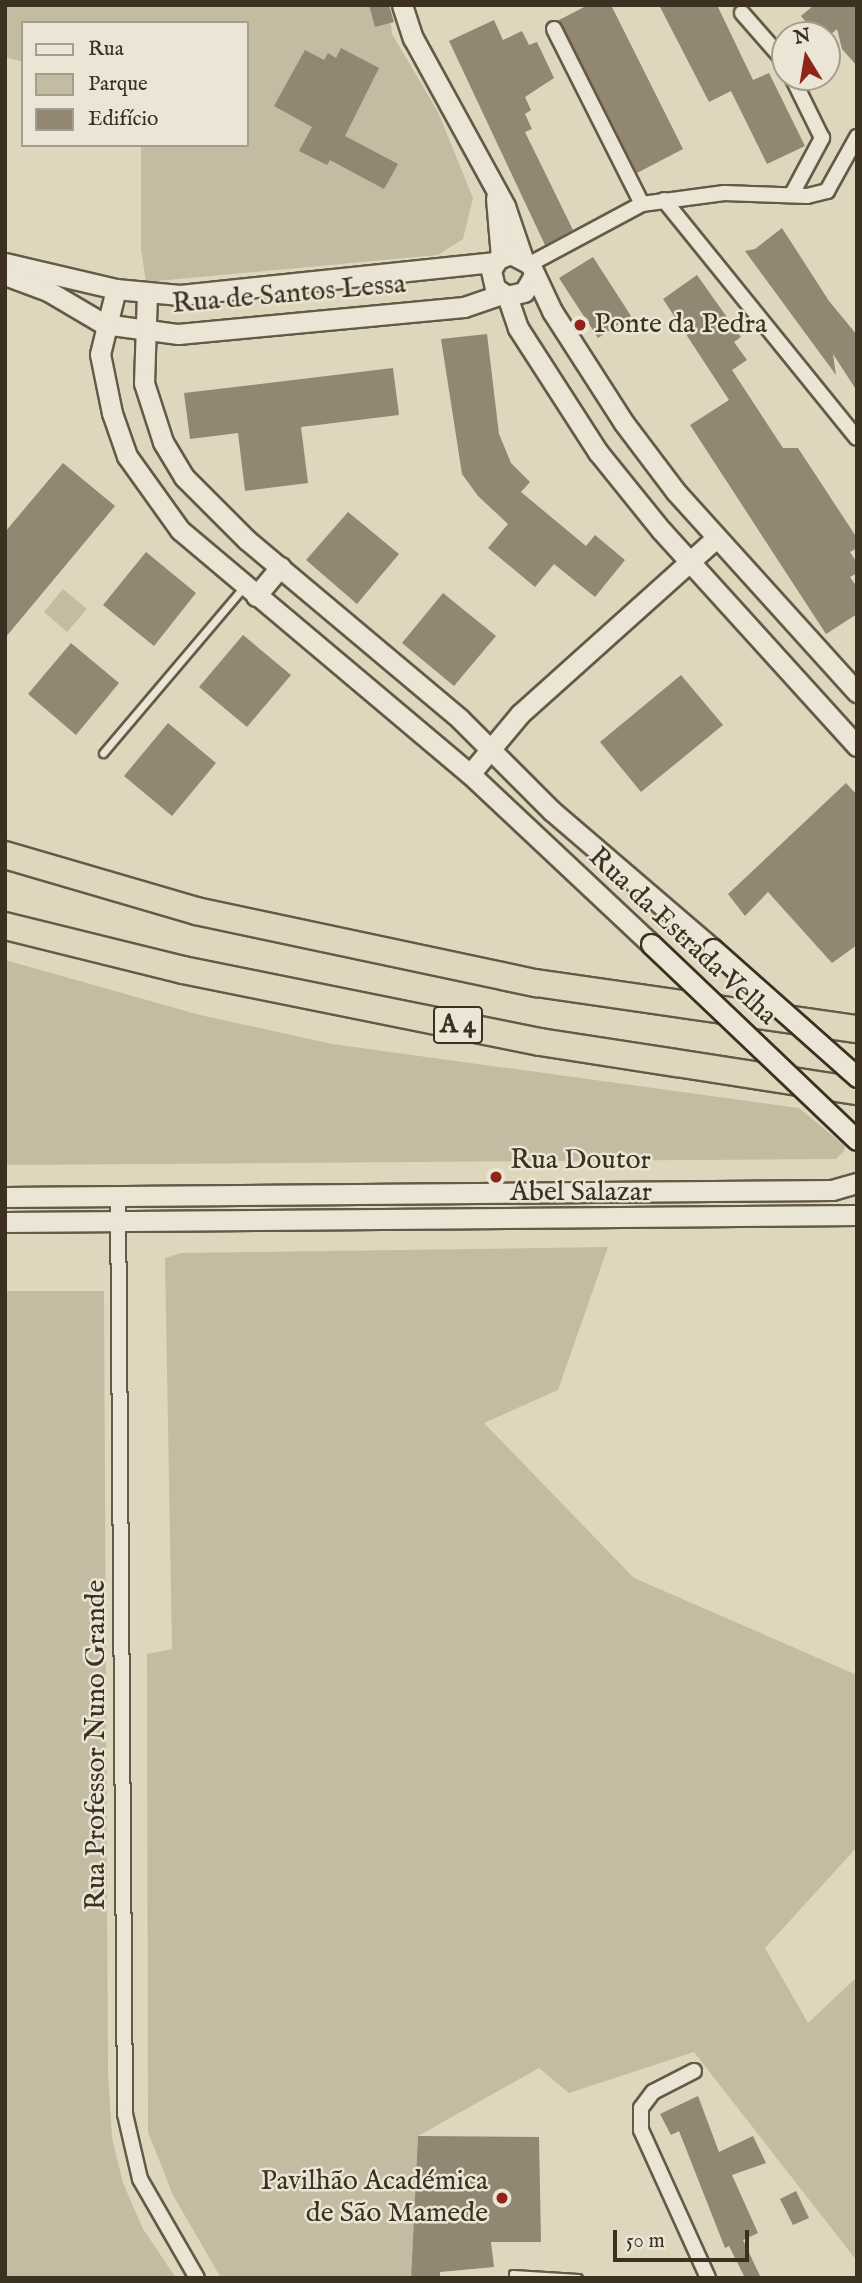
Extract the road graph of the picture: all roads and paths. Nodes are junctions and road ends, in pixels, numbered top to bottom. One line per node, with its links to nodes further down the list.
1 (402, 5): 8 (street)
2 (742, 13): 4 (street)
3 (554, 29): 10 (street)
4 (771, 46)
5 (799, 91): 7 (street)
6 (857, 137): 7 (street)
7 (792, 194): 9 (street)
8 (496, 197): 11 (street); 13 (street)
9 (664, 200): 10 (street); 20 (street)
10 (642, 204): 13 (street)
11 (498, 259): 13 (street, Rua de Santos Lessa); 16 (street, Rua de Santos Lessa); 17 (street)
12 (5, 263): 15 (street, Rua de Santos Lessa)
13 (528, 266): 17 (street, Rua de Santos Lessa); 21 (street)
14 (5, 275): 18 (street, Rua de Santos Lessa)
15 (116, 289): 16 (street, Rua de Santos Lessa); 18 (street, Rua da Estrada Velha)
16 (147, 293): 19 (street, Rua da Estrada Velha)
17 (505, 295): 19 (street, Rua de Santos Lessa); 22 (street)
18 (104, 324): 19 (street, Rua de Santos Lessa); 24 (street, Rua da Estrada Velha)
19 (146, 333): 23 (street, Rua da Estrada Velha)
20 (857, 438)
21 (716, 537): 22 (street); 25 (street)
22 (689, 561): 26 (street); 27 (street)
23 (281, 567): 24 (street); 27 (street, Rua da Estrada Velha)
24 (250, 592): 28 (lane); 29 (street, Rua da Estrada Velha)
25 (857, 692)
26 (857, 746)
27 (491, 748): 29 (street); 33 (street, Rua da Estrada Velha, bridge)
28 (103, 753)
29 (470, 774): 35 (street, Rua da Estrada Velha, bridge)
30 (5, 855): 32 (highway, A 4)
31 (5, 926): 34 (highway, A 4)
32 (857, 1029)
33 (857, 1077)
34 (857, 1091)
35 (857, 1140)
36 (857, 1183): 37 (street)
37 (118, 1196): 38 (street); 40 (street, Rua Professor Nuno Grande)
38 (5, 1197)
39 (857, 1215): 40 (street)
40 (119, 1221): 41 (street); 43 (street, Rua Professor Nuno Grande)
41 (5, 1222)
42 (694, 2071): 46 (street)
43 (197, 2278)
44 (513, 2278): 45 (lane)
45 (578, 2278)
46 (708, 2278)

